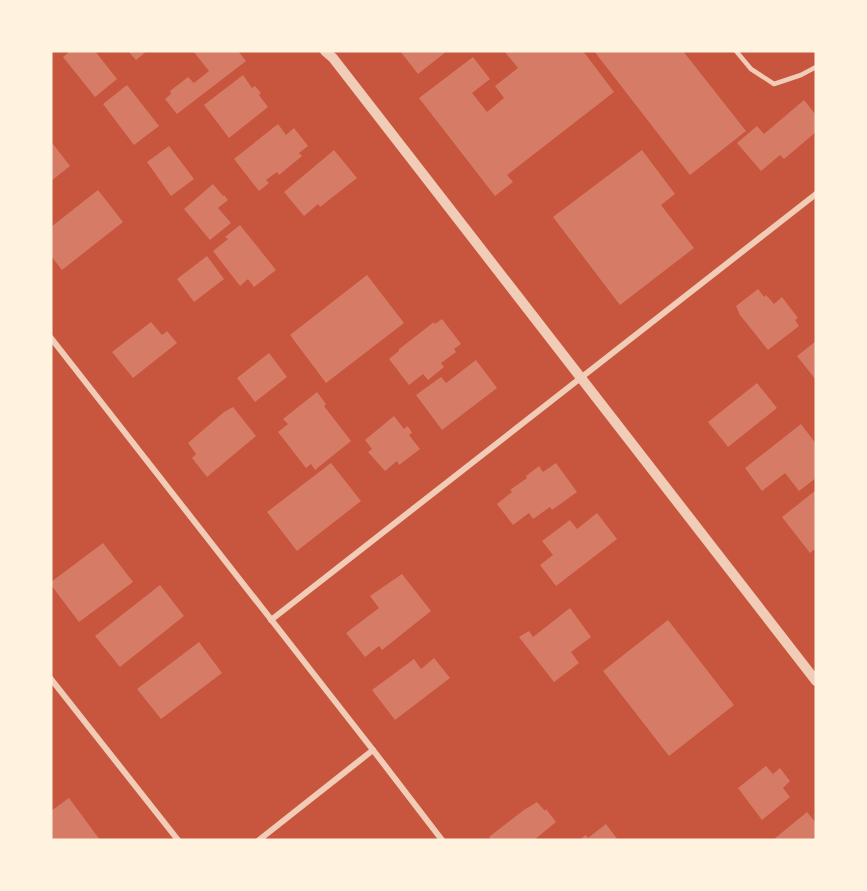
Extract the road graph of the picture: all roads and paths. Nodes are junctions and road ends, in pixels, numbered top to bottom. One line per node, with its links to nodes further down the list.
1 (326, 51): 6 (street)
2 (736, 51): 3 (lane)
3 (816, 67)
4 (816, 194): 6 (street)
5 (51, 339): 7 (street)
6 (581, 378): 7 (street); 9 (street)
7 (271, 621): 10 (street)
8 (51, 679): 11 (street)
9 (816, 681)
10 (373, 750): 12 (street); 13 (street)
11 (178, 840)
12 (259, 840)
13 (442, 840)

